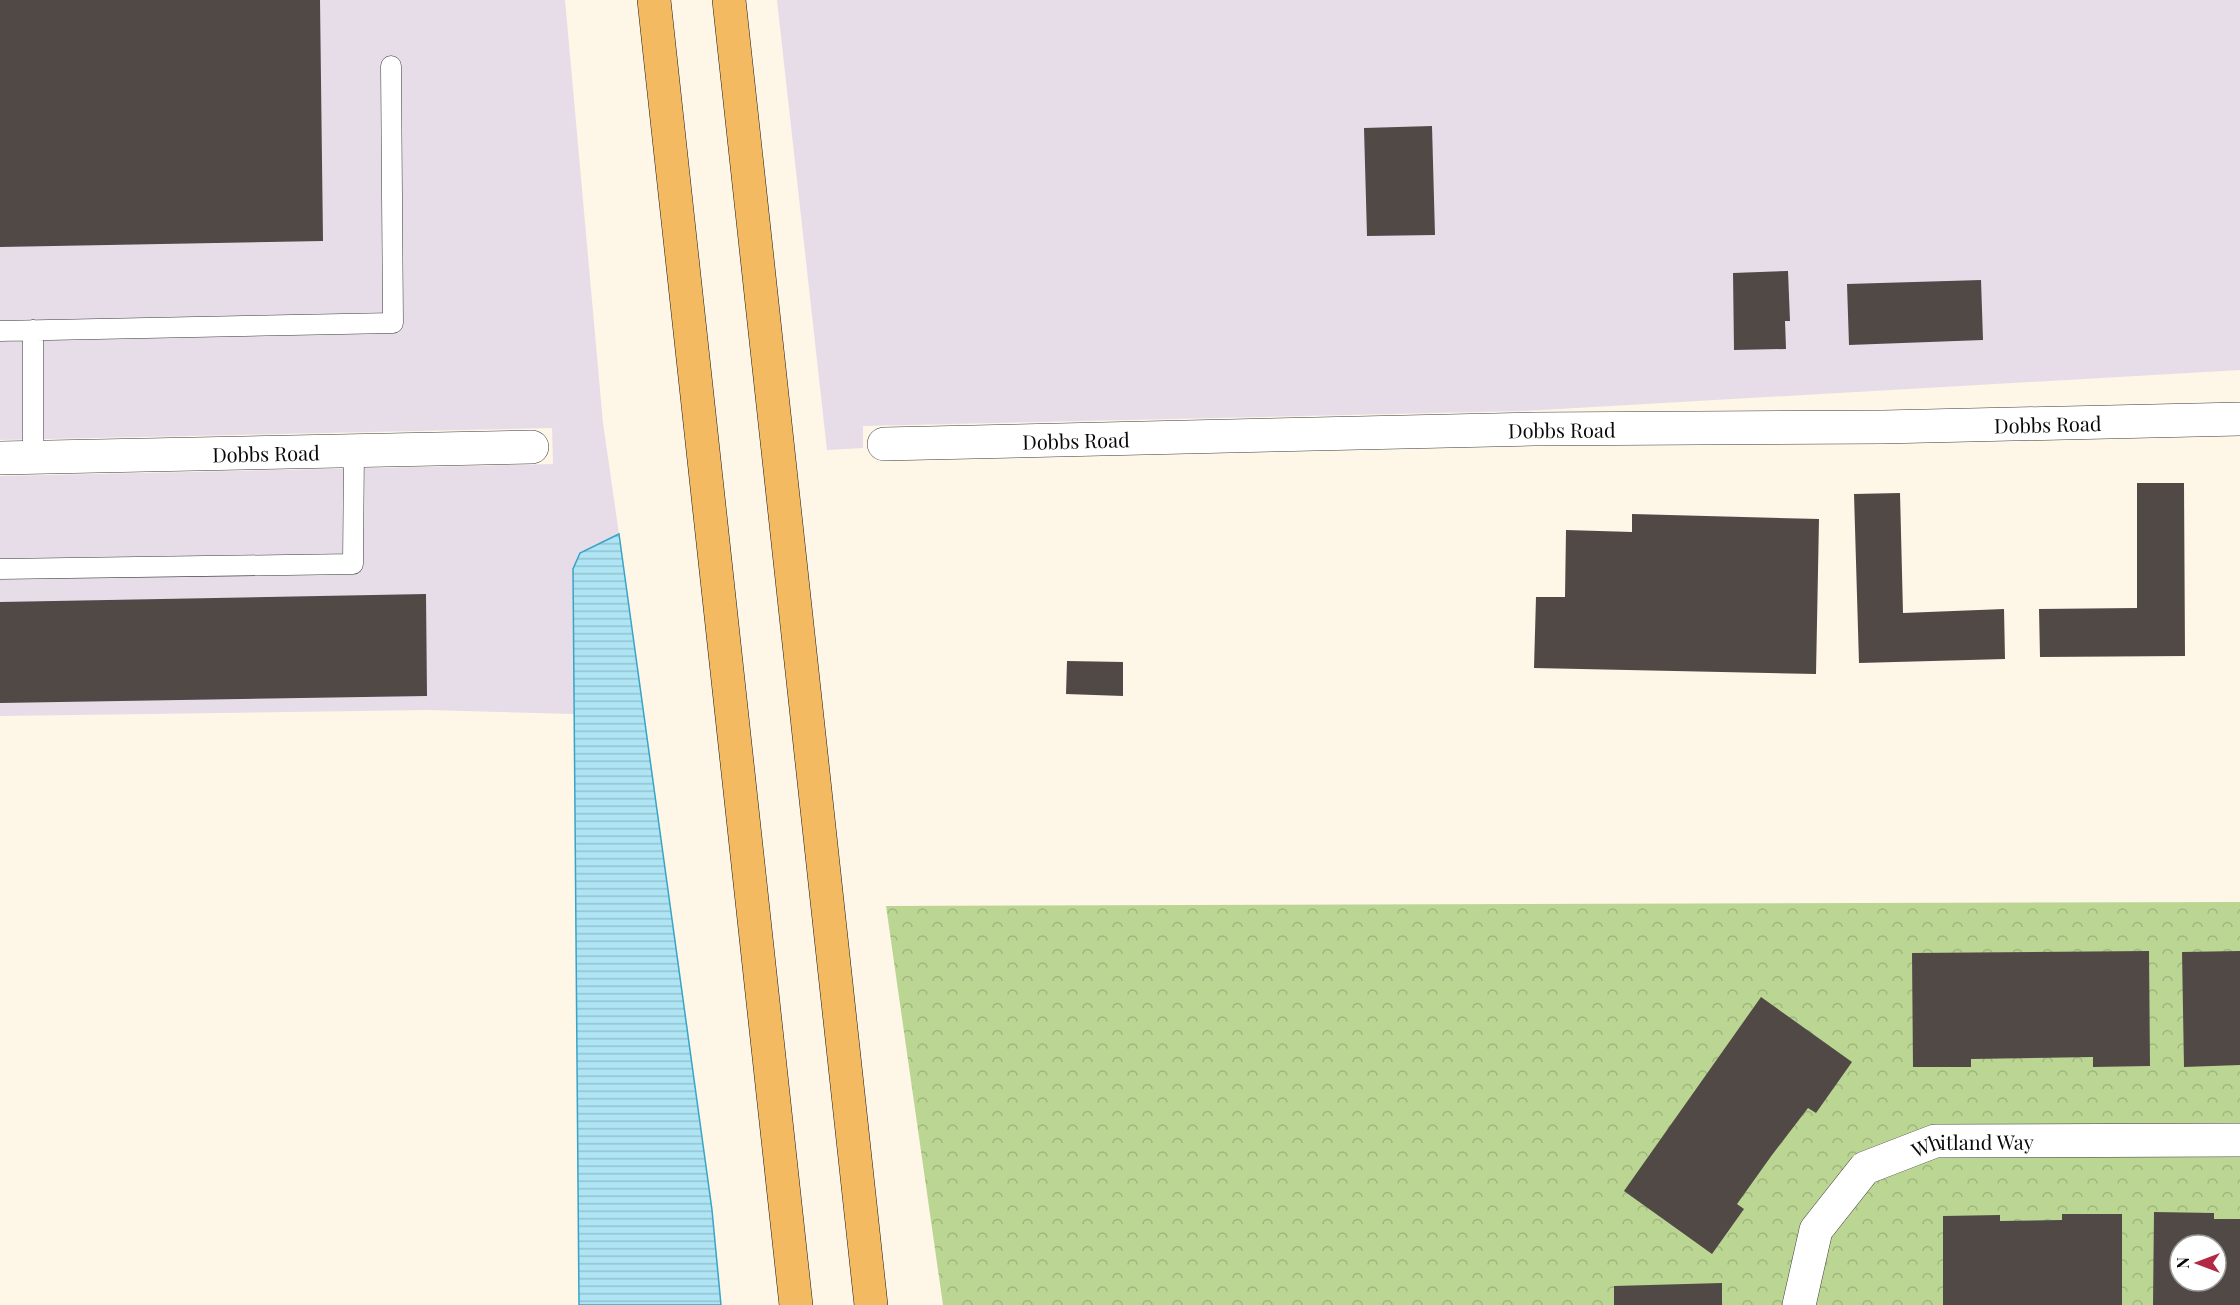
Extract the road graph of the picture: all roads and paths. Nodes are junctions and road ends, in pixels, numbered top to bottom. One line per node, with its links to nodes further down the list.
1 (654, 0): 14 (main road)
2 (729, 0): 15 (main road)
3 (391, 66): 4 (lane)
4 (33, 330): 5 (lane); 10 (lane)
5 (0, 331)
6 (2240, 419): 7 (street, Dobbs Road)
7 (884, 444)
8 (532, 447): 9 (street, Dobbs Road)
9 (354, 450): 10 (street, Dobbs Road); 12 (lane)
10 (33, 457): 11 (street, Dobbs Road)
11 (0, 458)
12 (0, 569)
13 (2240, 1140): 16 (street, Whitland Way)
14 (796, 1305)
15 (871, 1305)
16 (1799, 1305)

